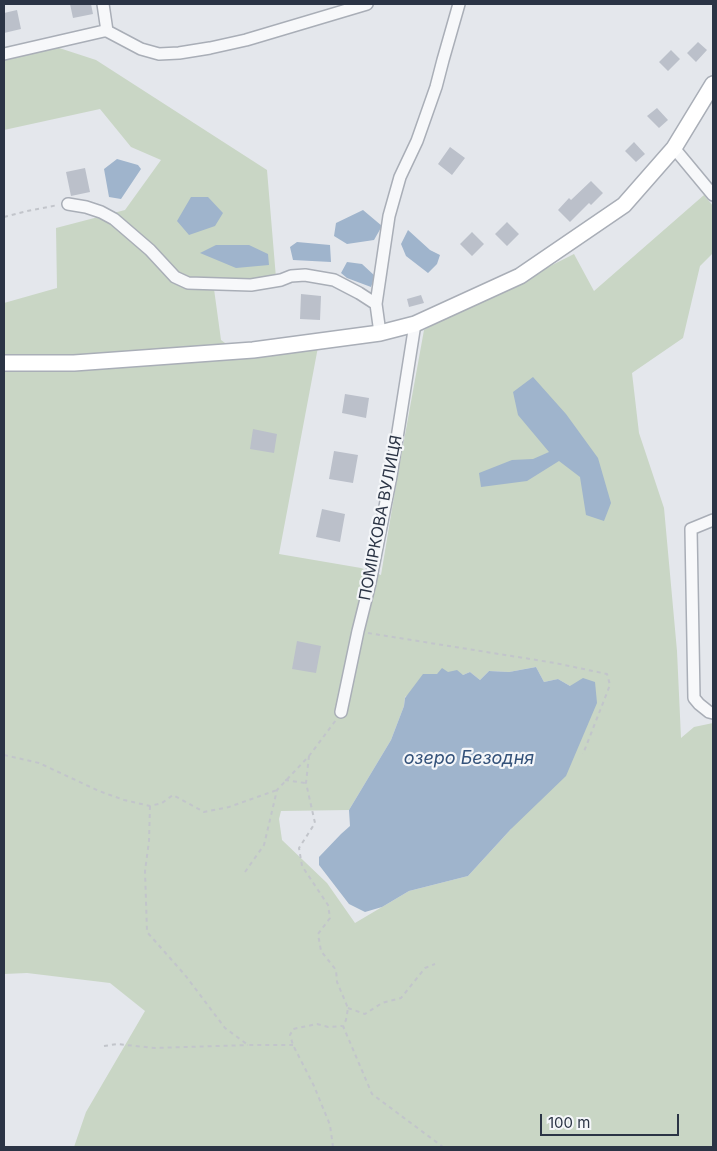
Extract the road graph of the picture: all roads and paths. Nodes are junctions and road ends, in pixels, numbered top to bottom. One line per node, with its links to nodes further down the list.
1 (103, 4): 4 (street)
2 (366, 4): 4 (street)
3 (459, 4): 11 (street)
4 (107, 31): 5 (street)
5 (4, 54)
6 (713, 84): 7 (street)
7 (674, 148): 8 (street); 12 (street)
8 (713, 194)
9 (68, 204): 10 (path); 11 (street)
10 (4, 217)
11 (376, 304): 13 (street)
12 (415, 324): 13 (street); 16 (street, ПОМІРКОВА ВУЛИЦЯ)
13 (380, 333): 14 (street)
14 (4, 363)
15 (713, 520): 18 (street)
16 (358, 632): 17 (street, ПОМІРКОВА ВУЛИЦЯ); 19 (path)
17 (342, 712): 21 (path)
18 (713, 713)
19 (583, 754)
20 (4, 755): 25 (path)
21 (309, 756): 22 (path); 23 (path)
22 (286, 780): 23 (path); 24 (path)
23 (306, 783): 28 (path)
24 (277, 790): 25 (path); 26 (path)
25 (150, 806): 30 (path)
26 (245, 872)
27 (435, 964): 28 (path)
28 (348, 1008): 29 (path)
29 (343, 1026): 31 (path); 34 (path)
30 (248, 1045): 31 (path); 32 (path)
31 (292, 1045): 33 (path)
32 (104, 1046)
33 (333, 1147)
34 (444, 1147)

